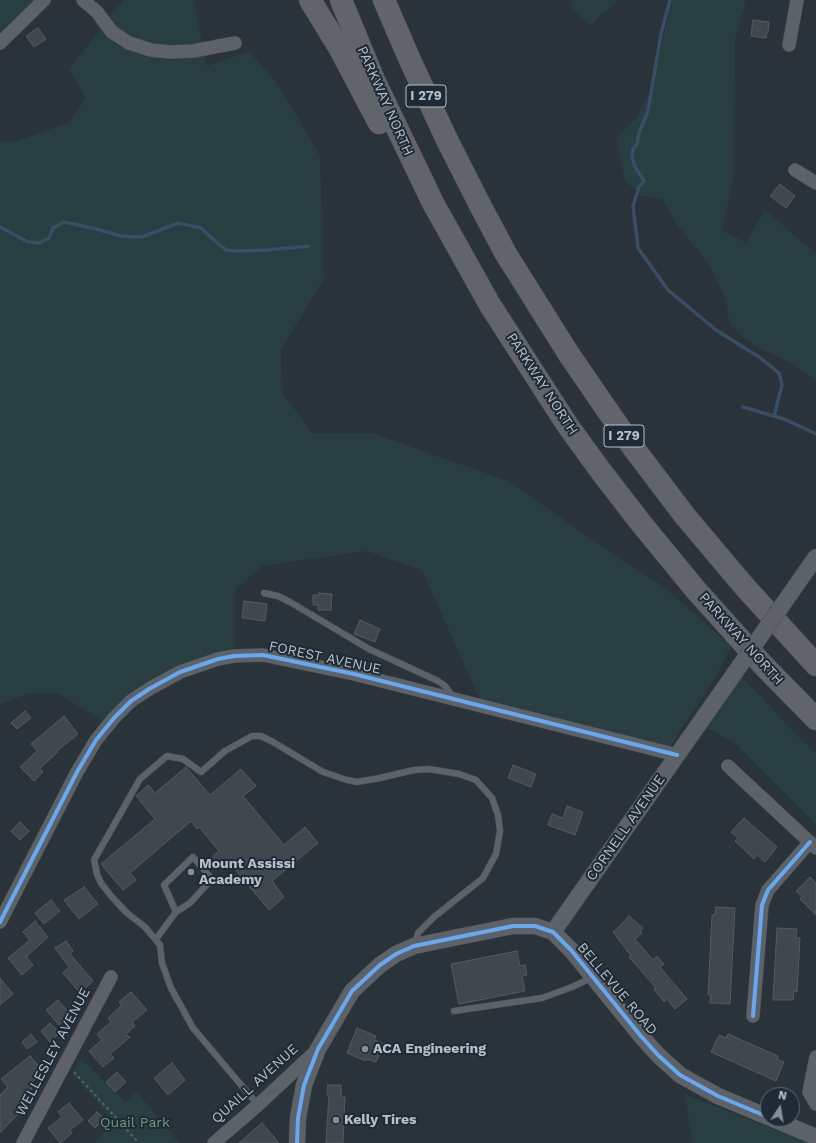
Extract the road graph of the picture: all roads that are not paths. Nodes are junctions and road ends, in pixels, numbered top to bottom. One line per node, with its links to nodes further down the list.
1 (44, 0): 7 (street)
2 (83, 0): 8 (street)
3 (310, 0): 12 (highway)
4 (341, 0): 12 (highway, PARKWAY NORTH / I 279)
5 (797, 0): 9 (street)
6 (385, 3): 15 (highway, I 279)
7 (0, 43)
8 (235, 43)
9 (790, 45)
10 (795, 170): 11 (street)
11 (816, 184)
12 (541, 384): 17 (highway, PARKWAY NORTH / I 279)
13 (816, 557): 18 (street, CORNELL AVENUE, bridge)
14 (264, 593): 16 (lane)
15 (816, 665)
16 (456, 700): 18 (street, FOREST AVENUE); 22 (street, FOREST AVENUE)
17 (816, 719)
18 (677, 756): 23 (street, CORNELL AVENUE)
19 (728, 766): 20 (street)
20 (813, 845): 29 (street)
21 (176, 912): 21 (lane); 24 (lane)
22 (1, 918)
23 (553, 932): 25 (street, BELLEVUE ROAD); 27 (street, BELLEVUE ROAD)
24 (156, 939): 25 (lane); 33 (lane)
25 (414, 946): 30 (street, BELLEVUE ROAD)
26 (111, 977): 37 (street, WELLESLEY AVENUE)
27 (593, 977): 28 (lane); 34 (street, BELLEVUE ROAD)
28 (454, 1011)
29 (753, 1016)
30 (318, 1049): 33 (street, QUAILL AVENUE); 39 (street, BELLEVUE ROAD)
31 (816, 1056): 32 (street)
32 (816, 1104)
33 (258, 1105): 38 (street, QUAILL AVENUE)
34 (760, 1114)
35 (792, 1127): 36 (street)
36 (816, 1137)
37 (23, 1143)
38 (214, 1143)
39 (298, 1143)

